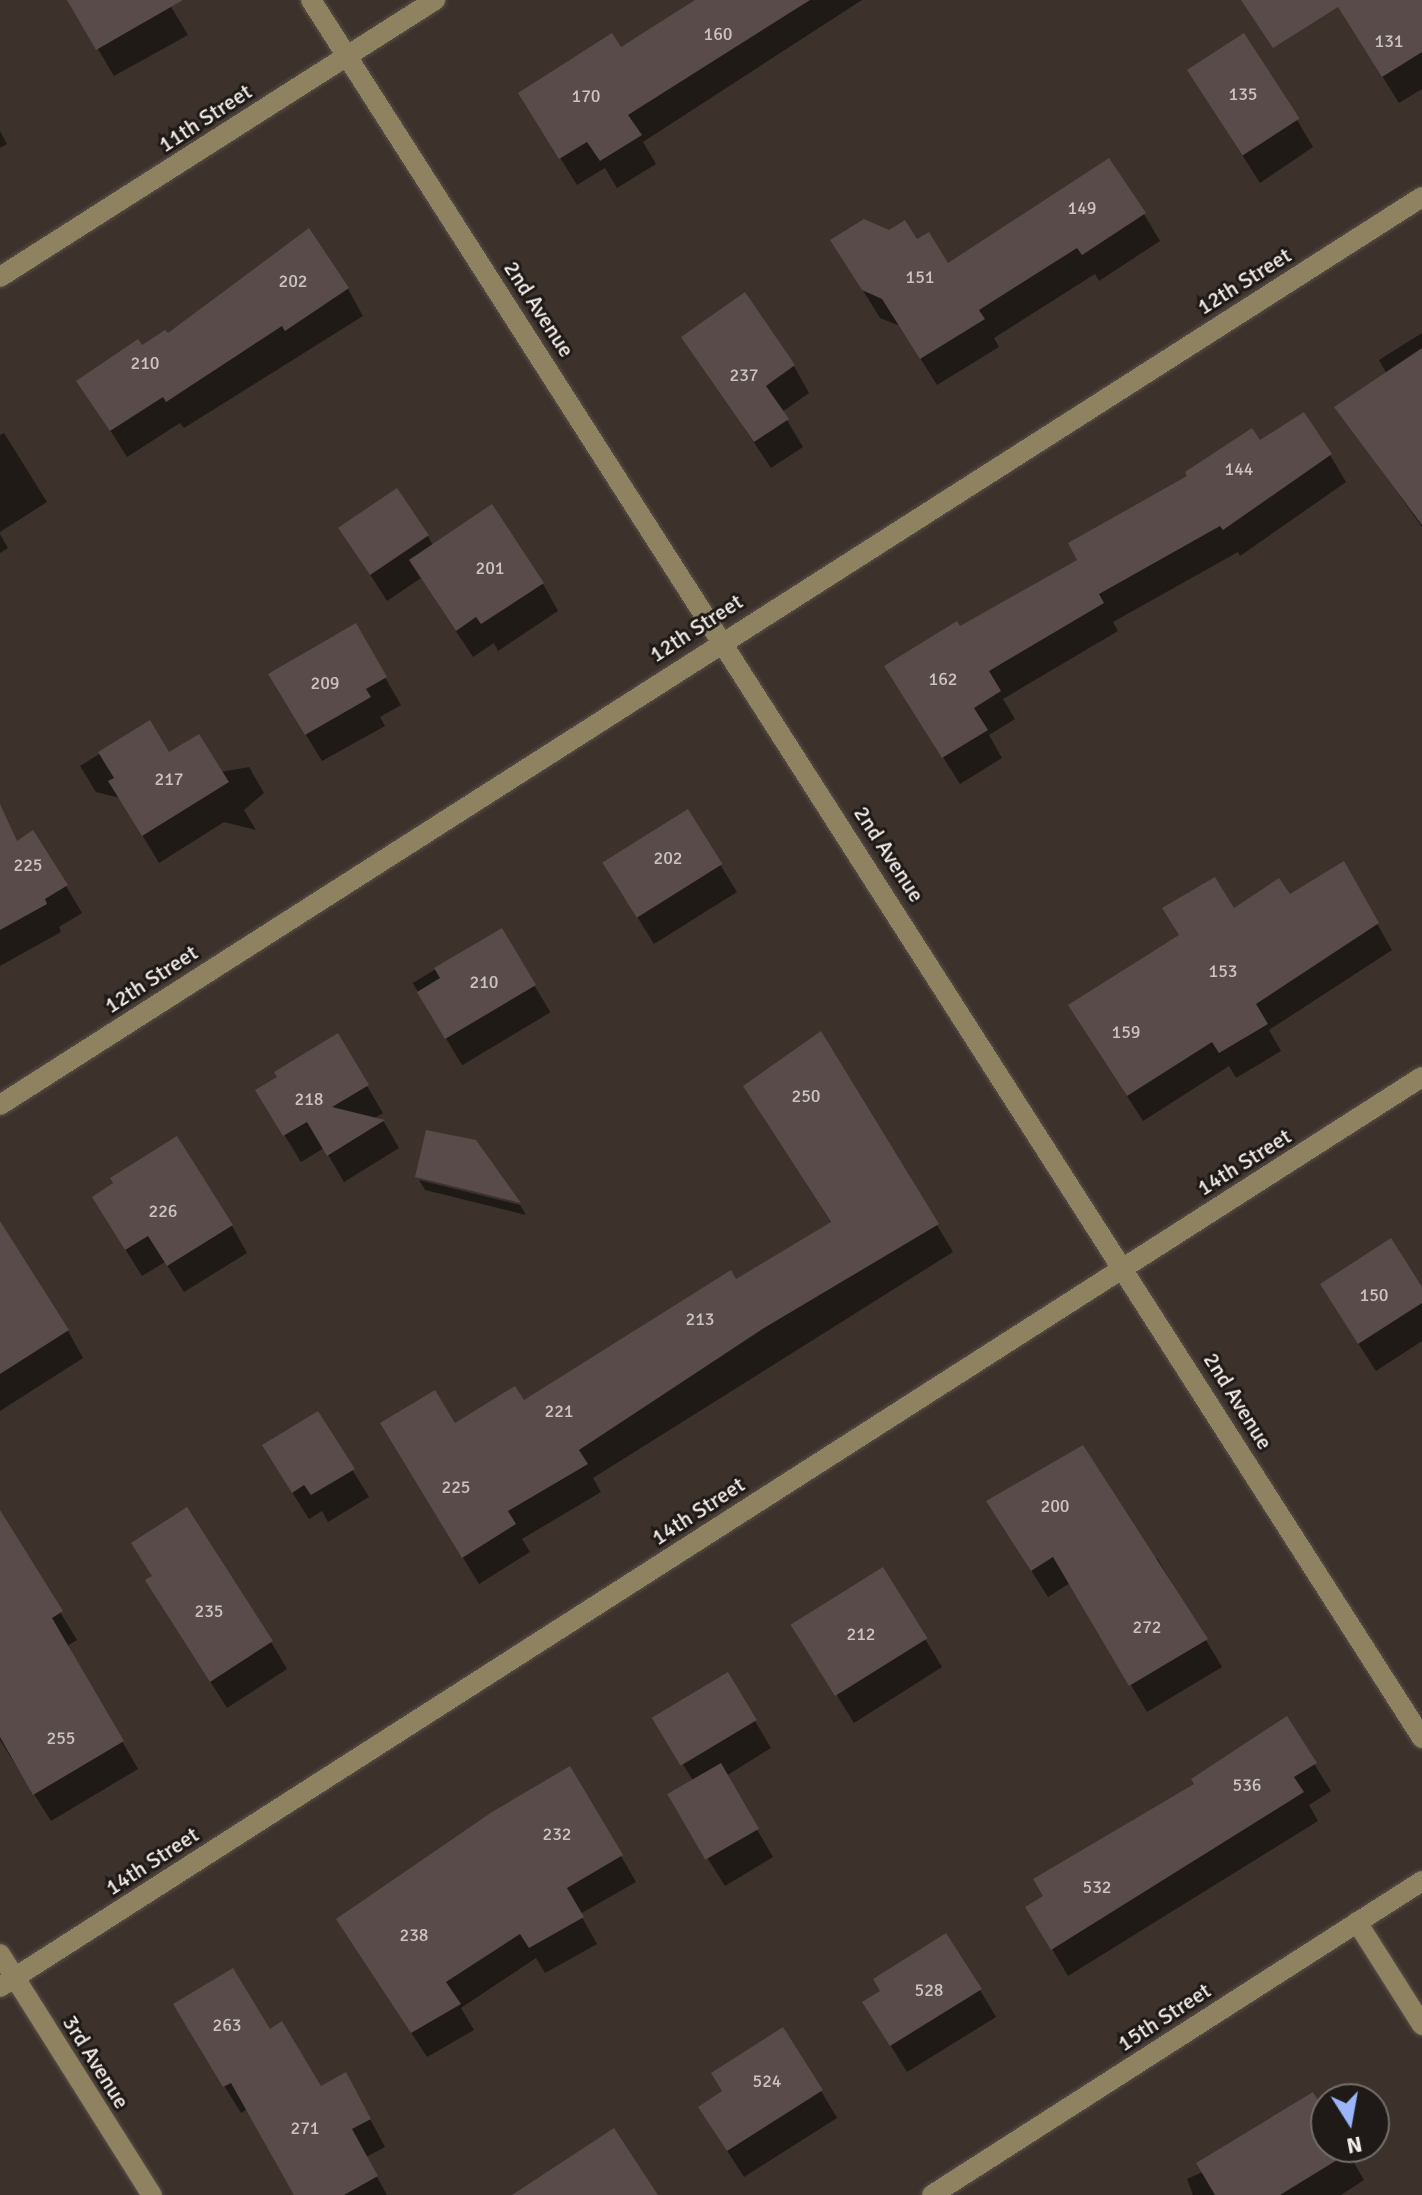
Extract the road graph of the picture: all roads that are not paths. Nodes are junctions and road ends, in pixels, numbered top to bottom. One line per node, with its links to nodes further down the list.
1 (311, 0): 3 (street, 2nd Avenue)
2 (435, 0): 3 (street, 11th Street)
3 (346, 57): 5 (street, 11th Street); 6 (street, 2nd Avenue)
4 (1422, 197): 6 (street, 12th Street)
5 (0, 277)
6 (723, 639): 8 (street, 12th Street); 9 (street, 2nd Avenue)
7 (1422, 1077): 9 (street, 14th Street)
8 (0, 1105)
9 (1124, 1266): 10 (street, 2nd Avenue); 14 (street, 14th Street)
10 (1422, 1738)
11 (1422, 1881): 12 (street, 15th Street)
12 (1357, 1922): 15 (street); 17 (street, 15th Street)
13 (0, 1954): 14 (street, 3rd Avenue)
14 (8, 1983): 16 (street, 3rd Avenue)
15 (1422, 2025)
16 (152, 2195)
17 (932, 2195)

